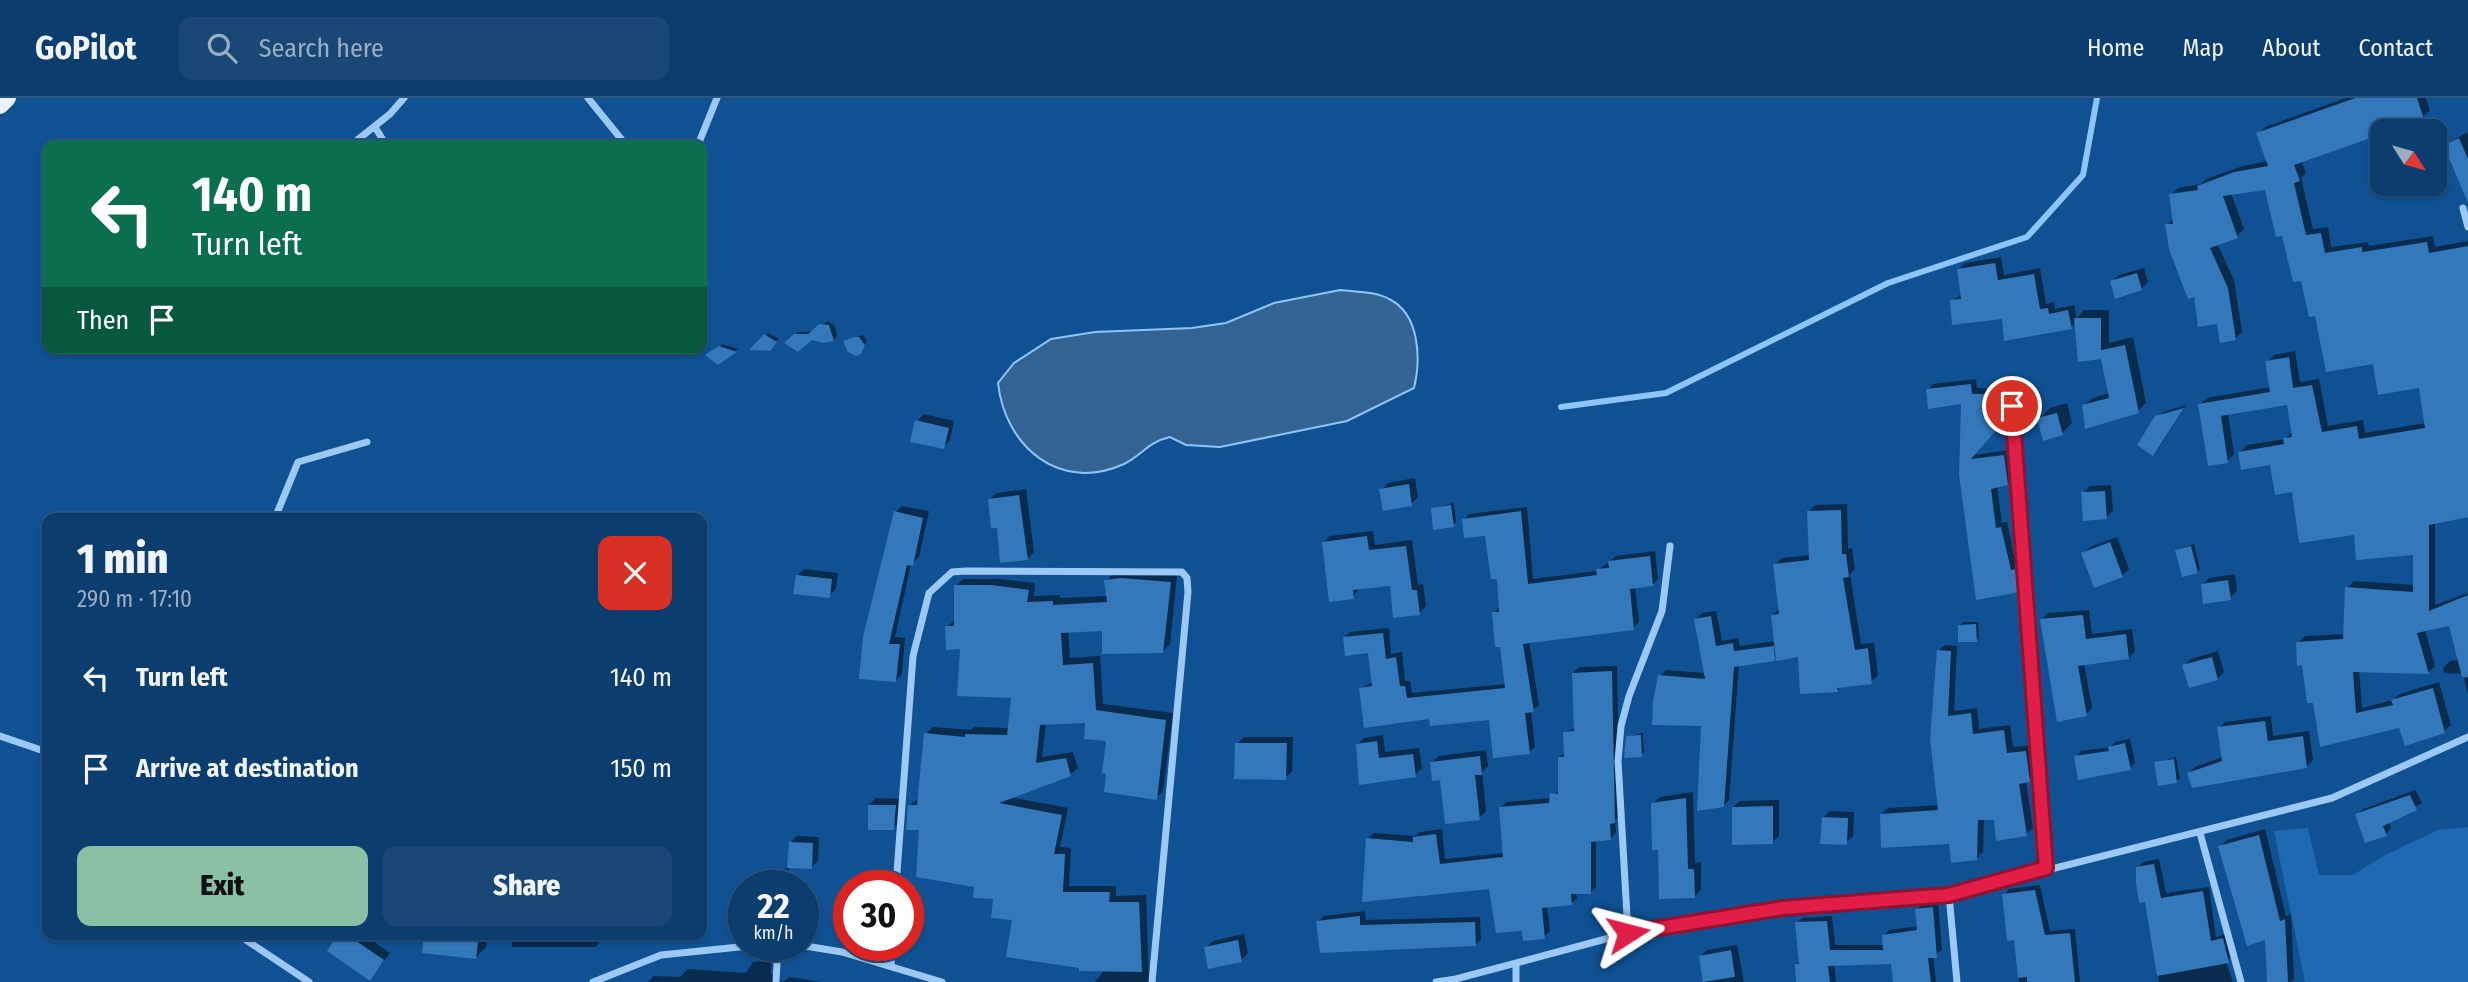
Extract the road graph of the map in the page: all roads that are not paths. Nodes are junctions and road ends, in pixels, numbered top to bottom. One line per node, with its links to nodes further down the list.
1 (7, 98): 5 (main road)
2 (404, 98): 6 (street)
3 (588, 98): 9 (street)
4 (717, 98): 10 (street)
5 (0, 105)
6 (375, 127): 7 (street); 8 (street)
7 (358, 140)
8 (383, 140)
9 (622, 140)
10 (700, 140)
11 (2463, 208): 12 (street)
12 (2468, 227)
13 (2012, 406): 21 (street)
14 (367, 442): 15 (street)
15 (277, 513)
16 (1670, 546): 24 (street)
17 (0, 736): 19 (street)
18 (2468, 737): 20 (street)
19 (42, 750)
20 (2200, 833): 21 (street); 40 (street)
21 (2046, 868): 23 (street)
22 (898, 870): 36 (street)
23 (1949, 895): 24 (street); 39 (street)
24 (1628, 933): 30 (street)
25 (246, 940): 32 (street)
26 (728, 948): 33 (street)
27 (819, 948): 31 (street)
28 (777, 961): 34 (street)
29 (891, 961): 31 (street)
30 (1516, 964): 37 (street); 38 (street)
31 (891, 966): 35 (street)
32 (310, 982)
33 (593, 982)
34 (776, 982)
35 (942, 982)
36 (1152, 982)
37 (1436, 982)
38 (1516, 982)
39 (1958, 982)
40 (2241, 982)

